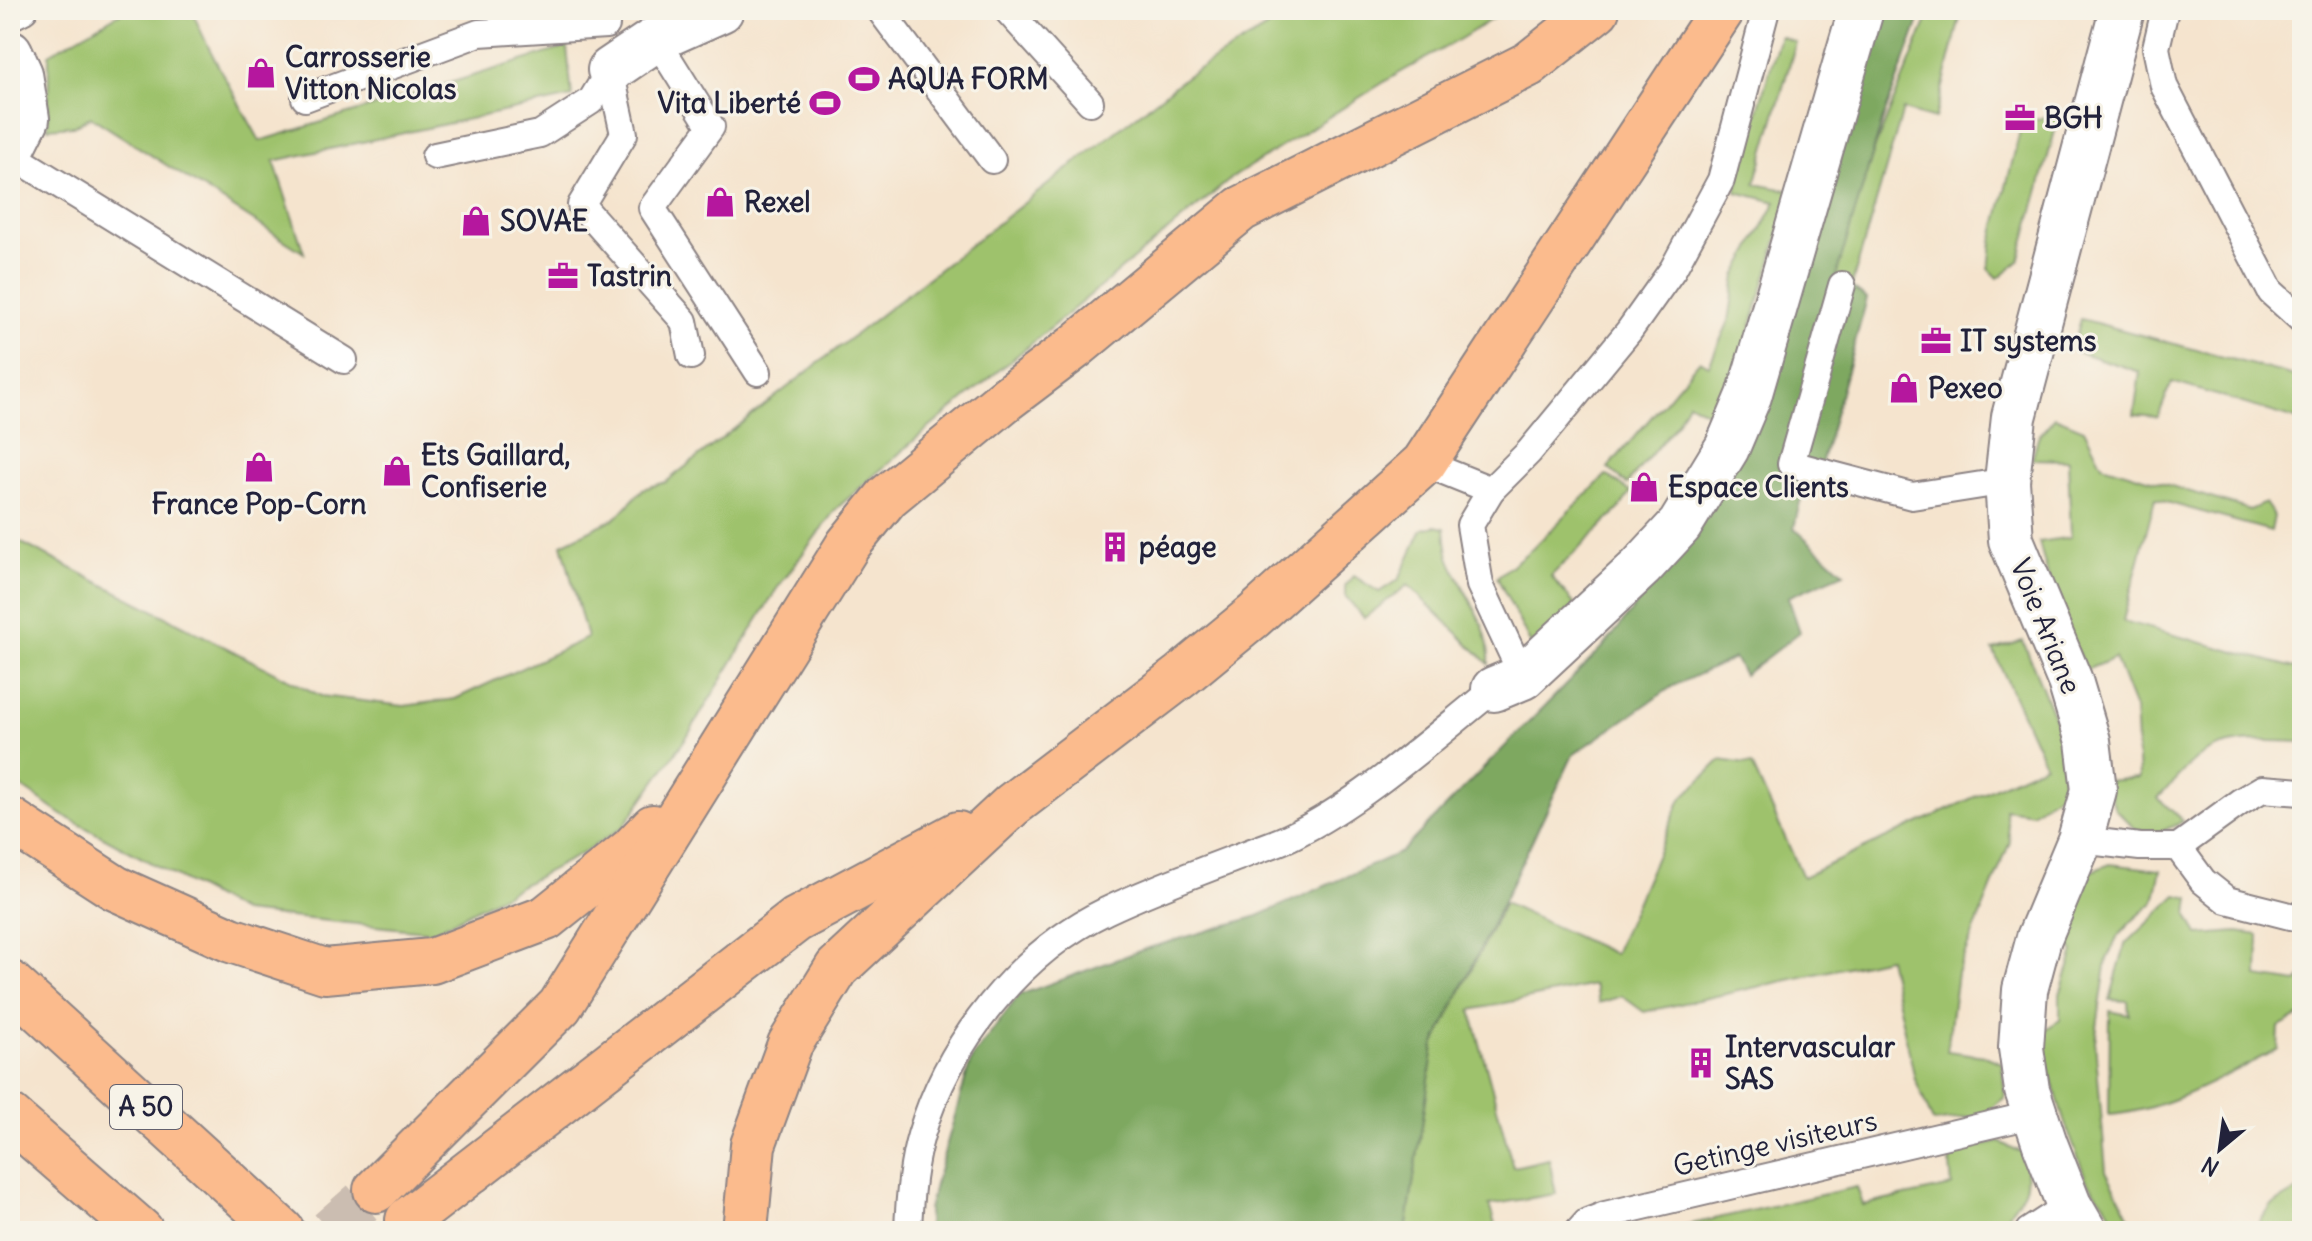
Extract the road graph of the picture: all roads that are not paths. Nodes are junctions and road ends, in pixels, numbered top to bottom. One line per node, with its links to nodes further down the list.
1 (24, 10): 11 (lane)
2 (721, 10): 12 (street)
3 (880, 10): 18 (lane)
4 (1007, 10): 15 (lane)
5 (1597, 10): 28 (highway)
6 (1722, 10): 24 (highway)
7 (1766, 10): 26 (lane)
8 (1861, 10): 27 (street)
9 (2122, 10): 25 (street, Voie Ariane)
10 (2165, 10): 20 (lane)
11 (10, 17)
12 (619, 40): 14 (lane); 17 (lane); 21 (lane); 23 (lane)
13 (10, 52): 16 (street)
14 (305, 98)
15 (1090, 102)
16 (10, 154): 22 (lane)
17 (435, 156)
18 (992, 160)
19 (1842, 285): 25 (lane)
20 (2302, 320)
21 (691, 356)
22 (344, 360)
23 (758, 372)
24 (1424, 463): 26 (lane); 30 (highway)
25 (2007, 481): 32 (street, Voie Ariane)
26 (1491, 490): 27 (lane)
27 (1508, 683): 45 (lane)
28 (709, 767): 31 (highway); 38 (highway)
29 (2302, 792): 33 (lane)
30 (1012, 805): 40 (highway); 44 (highway)
31 (10, 820)
32 (2080, 840): 33 (lane); 36 (street, Voie Ariane)
33 (2178, 847): 34 (lane)
34 (2302, 919)
35 (10, 983): 43 (highway, A 50)
36 (2036, 1114): 39 (street, Voie Ariane); 46 (lane, Getinge visiteurs)
37 (10, 1119): 41 (highway); 42 (highway)
38 (376, 1190)
39 (2076, 1218): 47 (lane)
40 (408, 1220)
41 (107, 1231)
42 (141, 1231)
43 (282, 1231)
44 (745, 1231)
45 (908, 1231)
46 (1579, 1231)
47 (2029, 1231)

